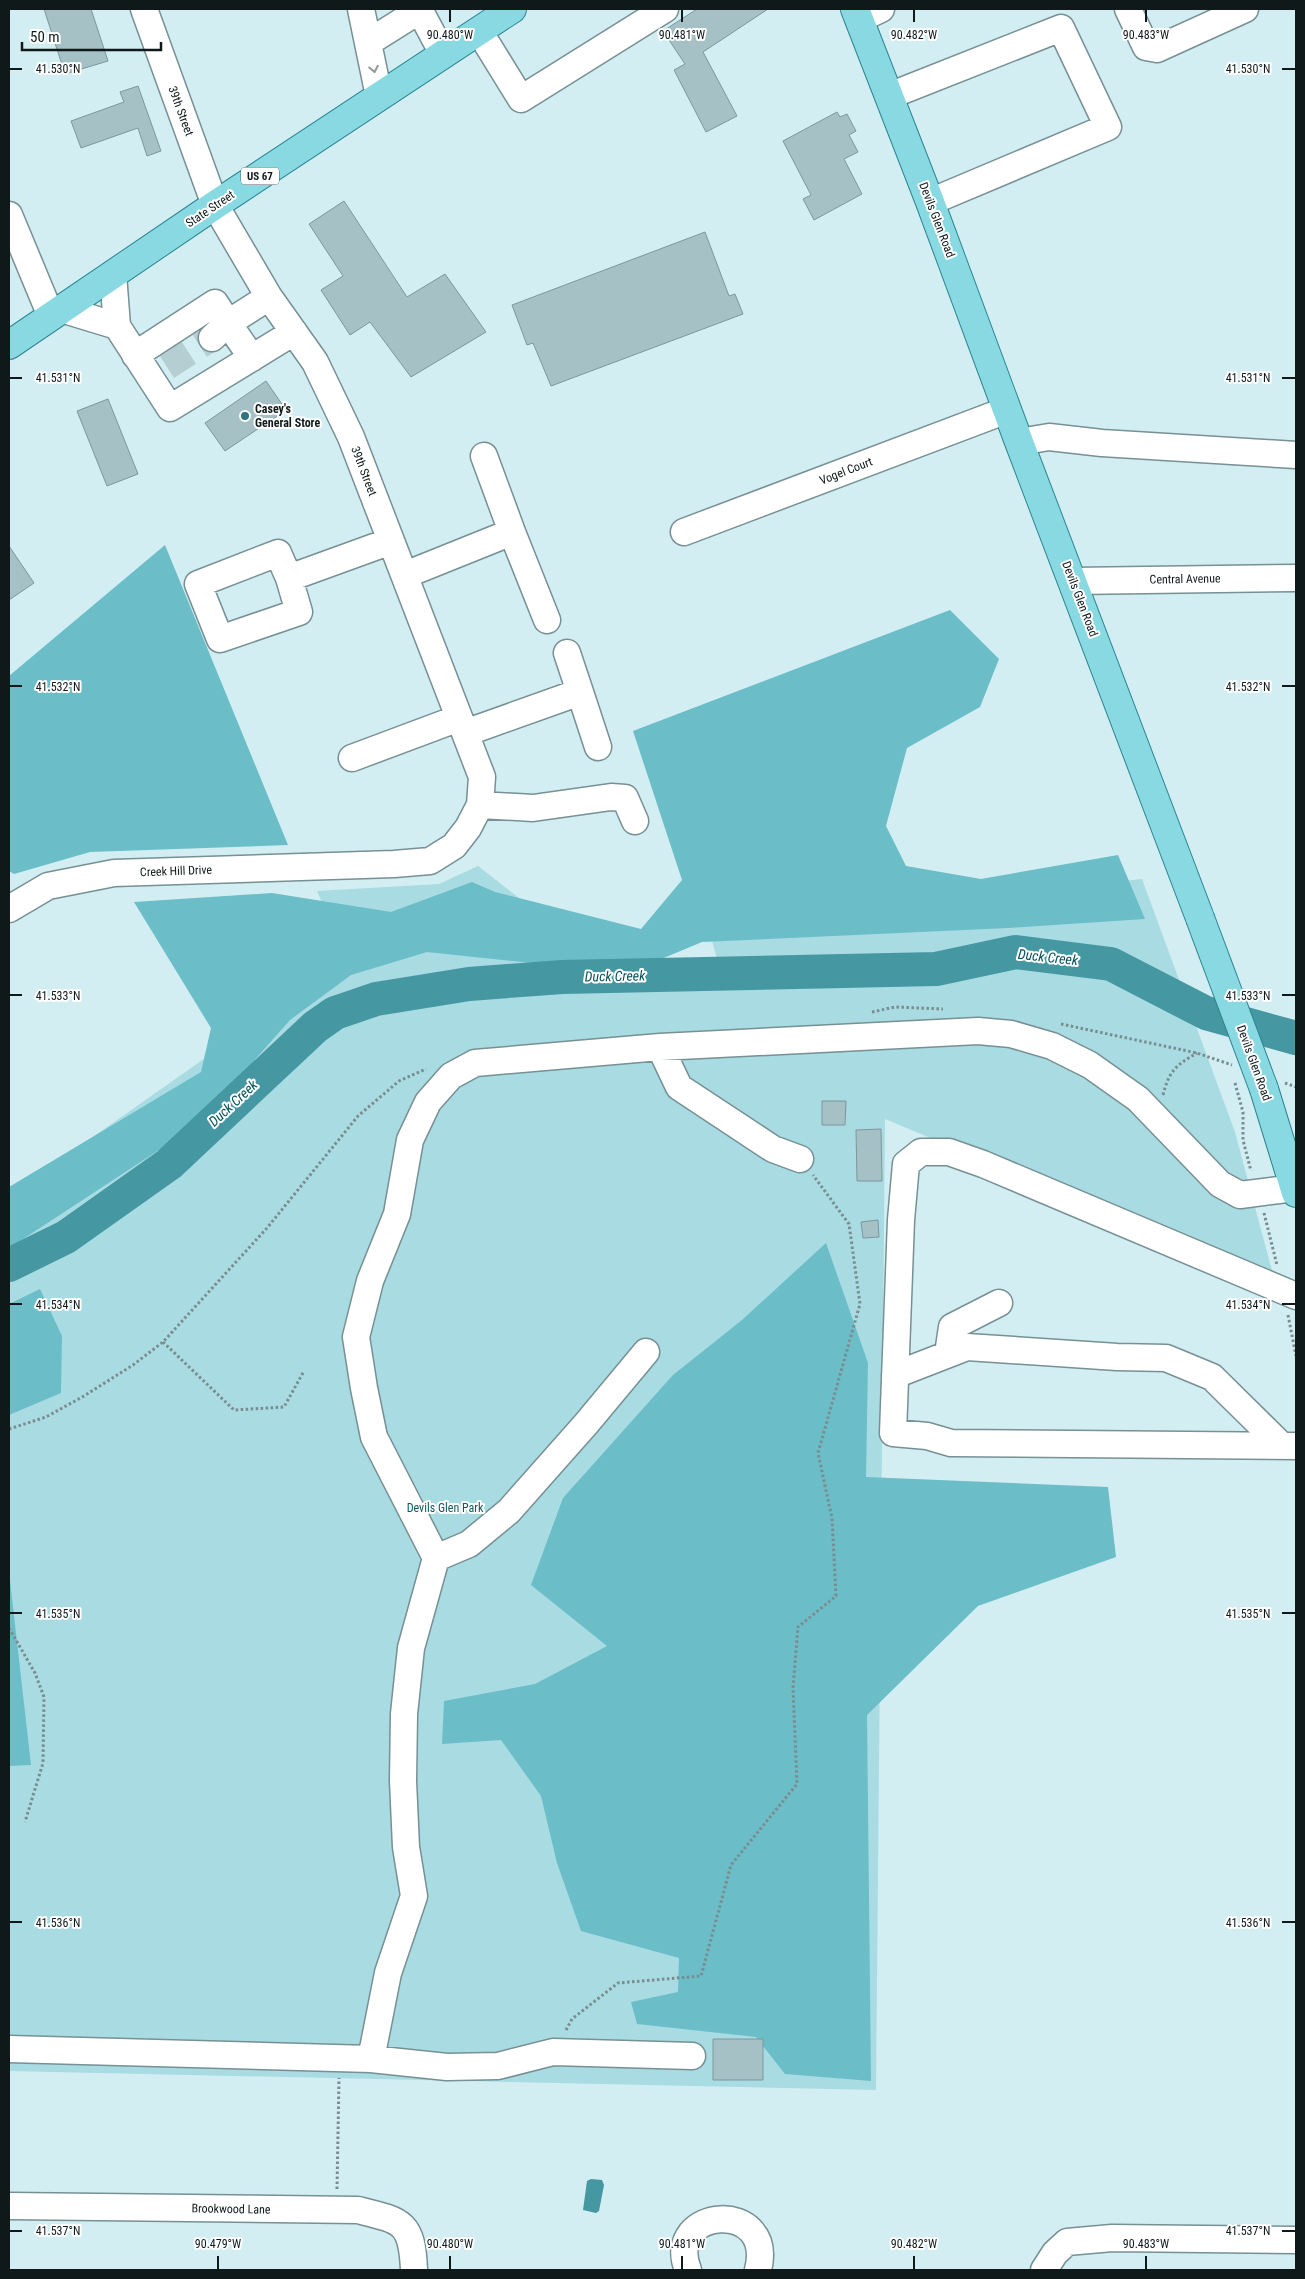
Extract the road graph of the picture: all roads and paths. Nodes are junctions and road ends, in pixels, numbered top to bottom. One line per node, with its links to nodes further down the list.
1 (144, 9): 15 (street, 39th Street)
2 (361, 9): 10 (street)
3 (419, 9): 10 (street); 11 (street)
4 (512, 9): 9 (main road, State Street / US 67)
5 (665, 9): 9 (street)
6 (1128, 9): 7 (street)
7 (1245, 9)
8 (865, 12): 13 (main road, Devils Glen Road)
9 (479, 31): 11 (main road, State Street / US 67)
10 (369, 42): 12 (street, one-way to 12)
11 (443, 54): 12 (main road, State Street / US 67)
12 (379, 96): 15 (main road, State Street / US 67)
13 (889, 96): 14 (main road, Devils Glen Road); 14 (street)
14 (930, 202): 26 (main road, Devils Glen Road)
15 (215, 205): 17 (main road, State Street / US 67); 18 (street, 39th Street)
16 (9, 215): 19 (street)
17 (113, 274): 19 (main road, State Street / US 67); 20 (street)
18 (269, 297): 21 (street); 22 (street, 39th Street)
19 (56, 312): 20 (street); 23 (main road, State Street / US 67)
20 (117, 326): 24 (street)
21 (220, 330): 24 (street); 25 (street)
22 (294, 332): 25 (street); 32 (street, 39th Street)
23 (9, 345)
24 (135, 355): 25 (street)
25 (252, 358)
26 (1007, 410): 27 (main road, Devils Glen Road); 31 (street, Vogel Court)
27 (1019, 442): 28 (street); 36 (main road, Devils Glen Road)
28 (1296, 455)
29 (484, 456): 30 (street)
30 (512, 532): 33 (street); 37 (street)
31 (684, 532)
32 (391, 541): 33 (street, 39th Street); 34 (street)
33 (405, 575): 40 (street, 39th Street)
34 (289, 578)
35 (1296, 578): 36 (street, Central Avenue)
36 (1073, 581): 55 (main road, Devils Glen Road, bridge)
37 (547, 620)
38 (567, 653): 39 (street)
39 (580, 692): 40 (street); 41 (street)
40 (462, 725): 42 (street); 43 (street, 39th Street)
41 (598, 747)
42 (352, 758)
43 (480, 805): 44 (street); 45 (street, 39th Street)
44 (635, 821)
45 (350, 866): 46 (street, Creek Hill Drive)
46 (9, 909)
47 (950, 1010): 48 (path)
48 (867, 1014)
49 (1057, 1024): 51 (path)
50 (660, 1047): 58 (street); 60 (street); 71 (street)
51 (1197, 1053): 52 (path); 57 (path)
52 (1233, 1065)
53 (433, 1066): 63 (path)
54 (1235, 1083): 60 (path)
55 (1271, 1085): 56 (path); 59 (main road, Devils Glen Road)
56 (1296, 1087)
57 (1163, 1095)
58 (800, 1159): 75 (path)
59 (1296, 1191): 60 (street)
60 (1257, 1192): 61 (path)
61 (1290, 1293): 66 (path); 68 (street)
62 (999, 1303): 65 (street)
63 (164, 1342): 67 (path); 69 (path)
64 (646, 1352): 71 (street)
65 (948, 1354): 68 (street); 70 (street)
66 (1296, 1356)
67 (304, 1371)
68 (895, 1375): 70 (street)
69 (9, 1429)
70 (1289, 1446)
71 (436, 1558): 78 (street)
72 (9, 1628): 73 (path)
73 (25, 1822)
74 (9, 2049): 77 (street)
75 (553, 2052): 76 (street); 78 (street)
76 (692, 2056)
77 (339, 2058): 78 (street); 80 (path)
78 (371, 2059)
79 (9, 2206): 80 (street, Brookwood Lane)
80 (337, 2210): 82 (street, Brookwood Lane)
81 (1296, 2240): 85 (street)
82 (414, 2270)
83 (688, 2270): 84 (street)
84 (758, 2270)
85 (1044, 2270)

